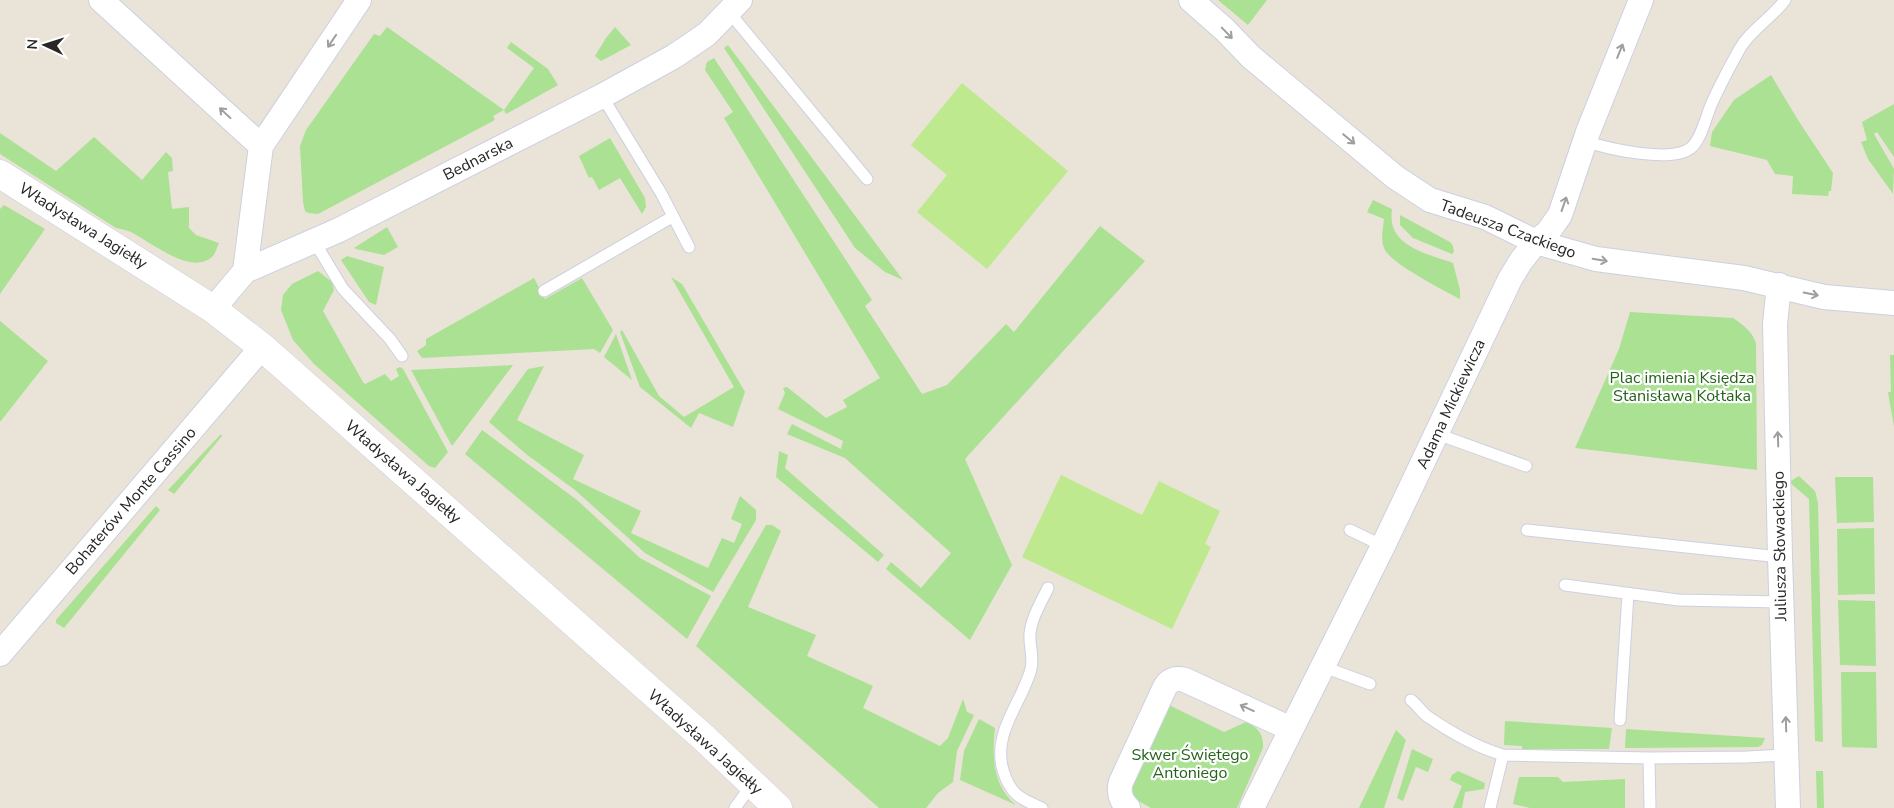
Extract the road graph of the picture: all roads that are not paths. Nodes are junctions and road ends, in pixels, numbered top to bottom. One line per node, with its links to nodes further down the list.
1 (101, 0): 9 (street, one-way to 1)
2 (359, 0): 9 (street, one-way to 9)
3 (1191, 0): 14 (street, Tadeusza Czackiego, one-way to 14)
4 (1641, 0): 8 (street, Adama Mickiewicza, one-way to 4)
5 (1785, 0): 8 (lane)
6 (735, 6): 7 (street, Bednarska); 11 (lane)
7 (602, 96): 12 (lane); 13 (street, Bednarska)
8 (1585, 141): 14 (street, Adama Mickiewicza, one-way to 8)
9 (261, 146): 16 (street)
10 (0, 174): 20 (street, Władysława Jagiełły)
11 (867, 179)
12 (672, 217): 15 (lane); 18 (lane)
13 (314, 242): 16 (street, Bednarska); 22 (lane)
14 (1536, 242): 17 (street, Tadeusza Czackiego, one-way to 17); 23 (street, Adama Mickiewicza)
15 (689, 247)
16 (245, 271): 20 (street, Bednarska)
17 (1778, 285): 19 (street, Tadeusza Czackiego, one-way to 19); 28 (street, Juliusza Słowackiego, one-way to 17)
18 (544, 291)
19 (1894, 303)
20 (214, 310): 21 (street, Władysława Jagiełły)
21 (262, 347): 33 (street, Bohaterów Monte Cassino); 42 (street, Władysława Jagiełły)
22 (402, 356)
23 (1437, 434): 24 (lane); 27 (street, Adama Mickiewicza)
24 (1526, 466)
25 (1350, 530): 27 (lane)
26 (1527, 530): 28 (lane)
27 (1383, 546): 34 (street, Adama Mickiewicza)
28 (1780, 557): 32 (street, Juliusza Słowackiego)
29 (1565, 585): 31 (lane)
30 (1048, 588): 46 (lane)
31 (1628, 594): 32 (lane); 37 (lane)
32 (1781, 602): 39 (street, Juliusza Słowackiego, one-way to 32)
33 (0, 654)
34 (1324, 667): 35 (lane); 38 (street, Adama Mickiewicza)
35 (1370, 684)
36 (1410, 700): 40 (lane)
37 (1620, 720)
38 (1291, 729): 43 (street, one-way to 43); 47 (street, Adama Mickiewicza)
39 (1787, 754): 41 (lane); 50 (street, Juliusza Słowackiego)
40 (1503, 755): 41 (lane); 48 (lane)
41 (1649, 758): 49 (lane)
42 (752, 784): 44 (lane); 45 (street, Władysława Jagiełły)
43 (1122, 806)
44 (735, 808)
45 (778, 808)
46 (1042, 808)
47 (1252, 808)
48 (1490, 808)
49 (1650, 808)
50 (1788, 808)

